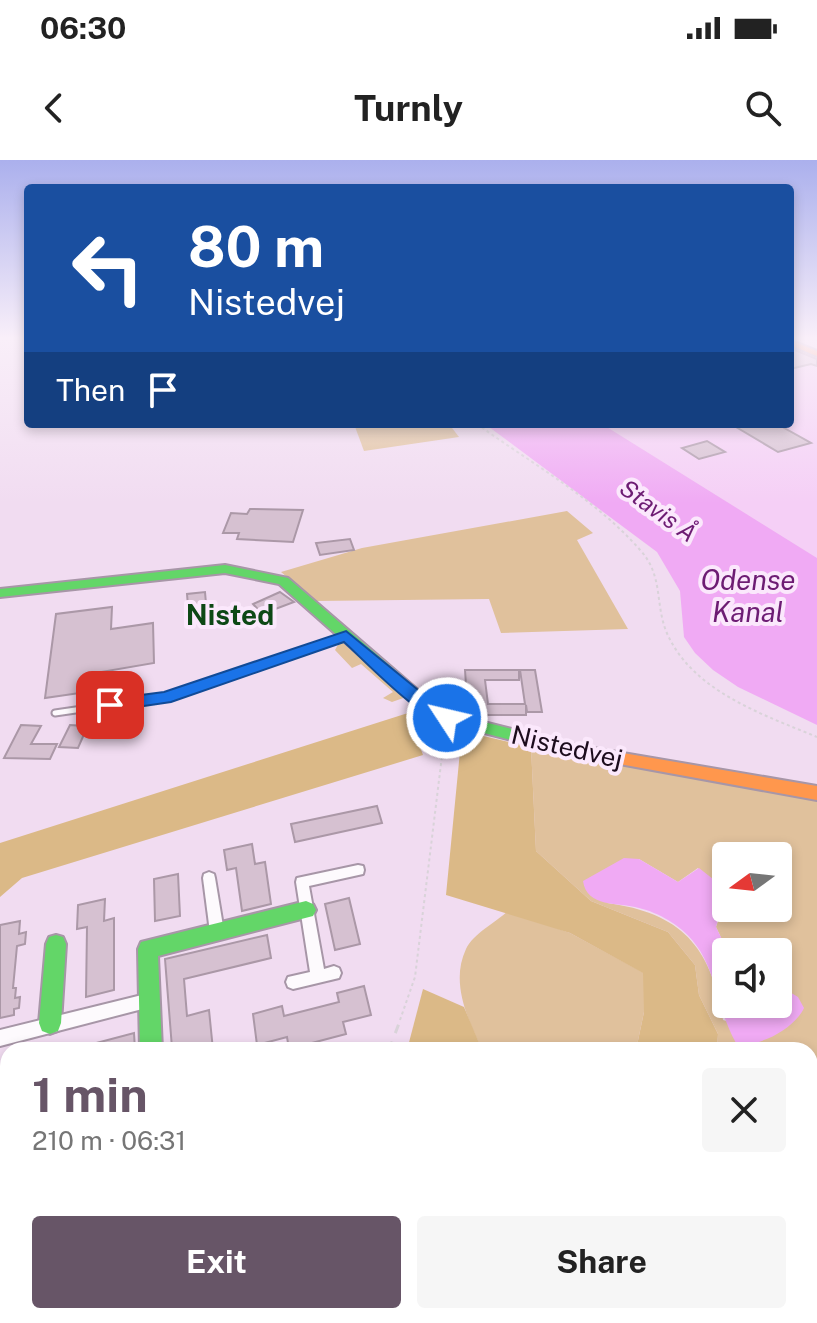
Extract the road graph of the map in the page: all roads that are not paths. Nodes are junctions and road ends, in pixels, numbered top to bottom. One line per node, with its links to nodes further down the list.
1 (0, 593): 2 (street, Nistedvej)
2 (346, 636): 3 (lane); 4 (street, Nistedvej)
3 (55, 713)
4 (817, 793)
5 (358, 870): 7 (street)
6 (209, 878): 8 (street)
7 (306, 910): 8 (street); 11 (street)
8 (217, 932): 13 (street)
9 (56, 944): 14 (street)
10 (334, 973): 11 (street)
11 (318, 977): 12 (street)
12 (293, 982)
13 (150, 1000): 14 (street); 16 (street)
14 (50, 1023): 15 (street)
15 (0, 1038)
16 (151, 1042)

